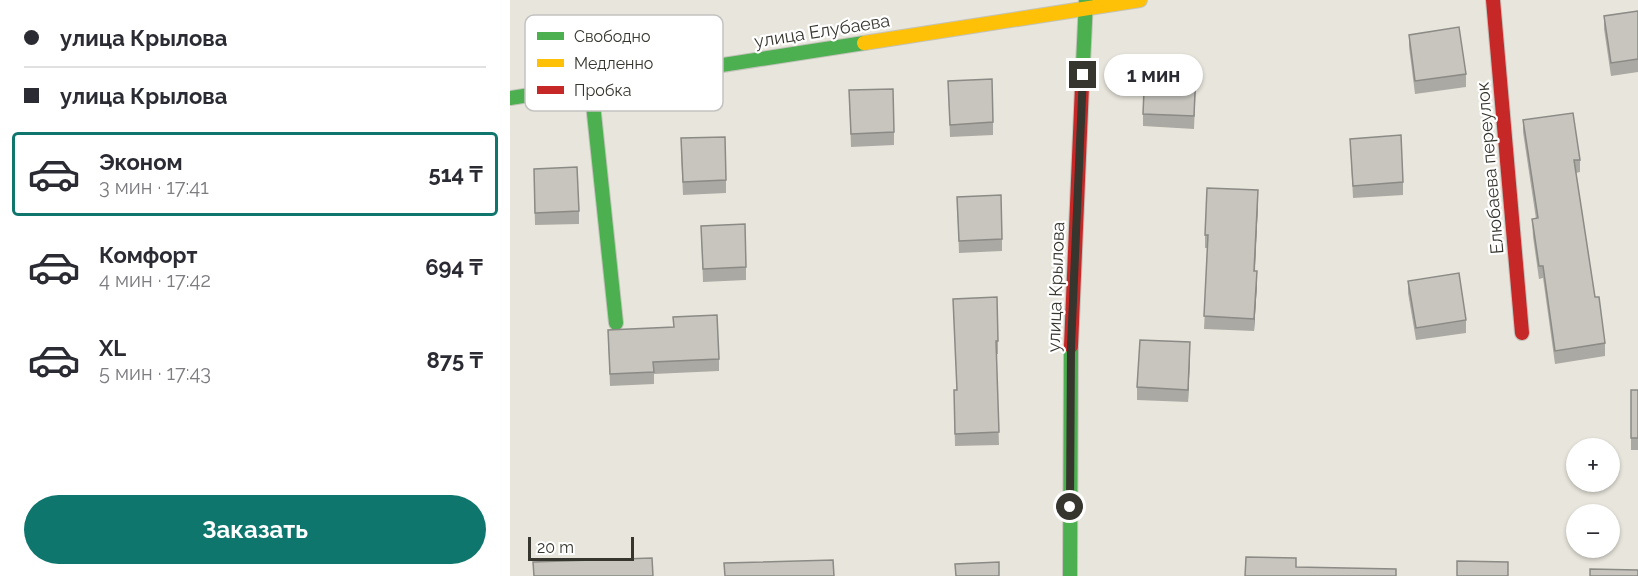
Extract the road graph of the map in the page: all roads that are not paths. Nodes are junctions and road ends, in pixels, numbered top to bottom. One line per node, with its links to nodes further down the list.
1 (1140, 0): 3 (street, улица Елубаева)
2 (1493, 0): 9 (street, Елюбаева переулок)
3 (1086, 4): 4 (street, улица Елубаева); 10 (street, улица Крылова)
4 (723, 63)
5 (525, 96): 6 (street, улица Елубаева)
6 (510, 99)
7 (594, 111): 8 (street)
8 (616, 323)
9 (1522, 333)
10 (1070, 576)

